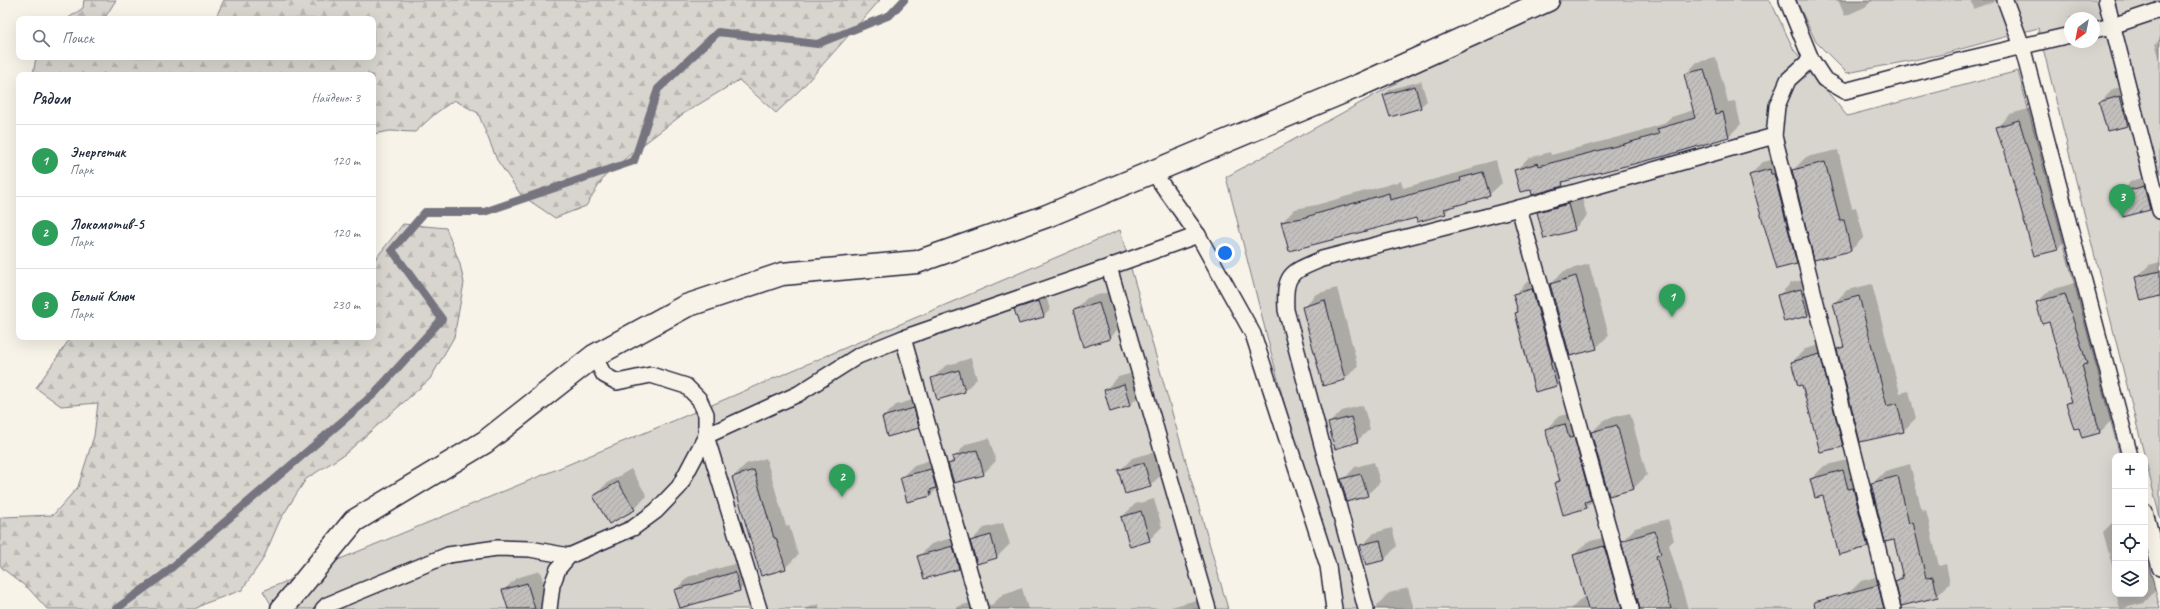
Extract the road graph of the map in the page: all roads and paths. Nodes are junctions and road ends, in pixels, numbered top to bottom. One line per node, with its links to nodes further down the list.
1 (1548, 0): 12 (street)
2 (1786, 0): 10 (lane)
3 (2005, 0): 9 (lane)
4 (2106, 0): 6 (lane)
5 (2160, 10): 6 (lane)
6 (2112, 26): 7 (lane); 14 (lane)
7 (2100, 29)
8 (2064, 36): 9 (lane)
9 (2022, 46): 10 (lane); 20 (lane)
10 (1811, 58): 11 (lane)
11 (1774, 136): 13 (lane); 33 (lane)
12 (1153, 172): 15 (lane); 18 (street)
13 (1519, 208): 31 (lane); 32 (lane)
14 (2160, 211)
15 (1198, 234): 16 (lane); 30 (lane)
16 (1109, 267): 17 (lane); 29 (lane)
17 (902, 338): 19 (lane); 28 (lane)
18 (594, 356): 19 (lane); 24 (street)
19 (706, 436): 22 (lane); 27 (lane)
20 (2129, 453)
21 (2148, 523): 23 (lane)
22 (569, 556): 25 (lane); 26 (lane)
23 (2160, 568)
24 (282, 609)
25 (323, 609)
26 (549, 609)
27 (759, 609)
28 (980, 609)
29 (1208, 609)
30 (1334, 609)
31 (1366, 609)
32 (1631, 609)
33 (1893, 609)

